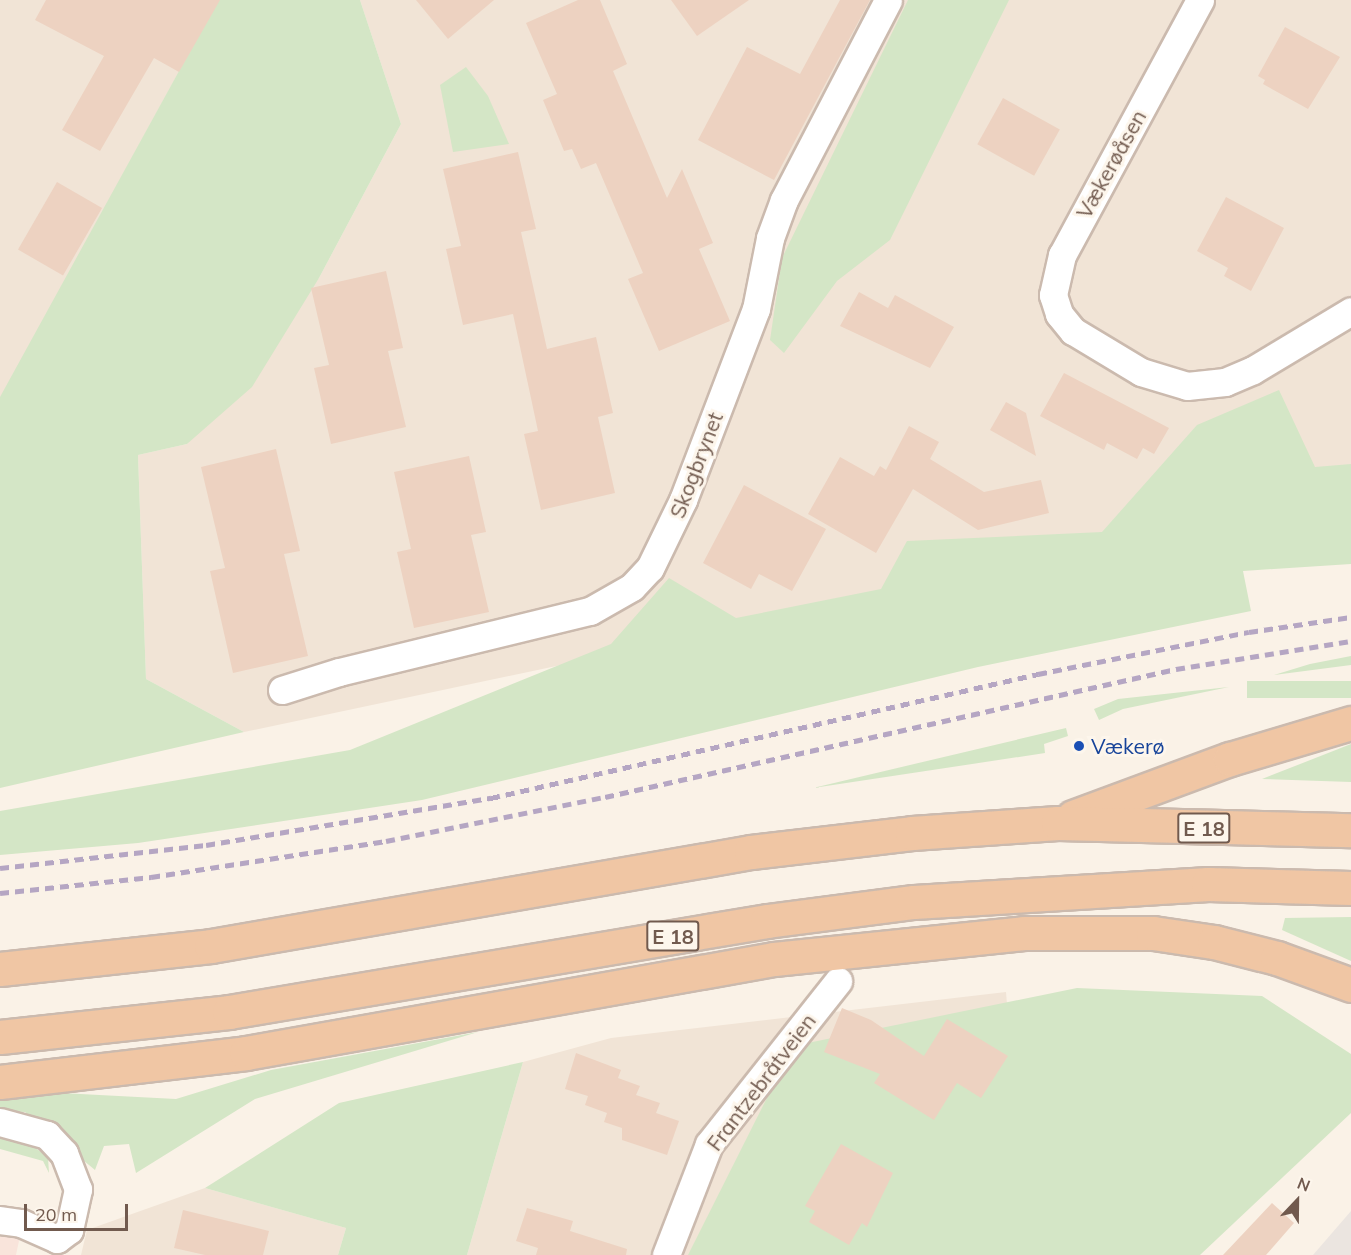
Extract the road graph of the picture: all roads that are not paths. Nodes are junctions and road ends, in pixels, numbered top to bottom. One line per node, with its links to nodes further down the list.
1 (888, 0): 4 (street, Skogbrynet)
2 (1200, 0): 3 (street, Vækerøåsen)
3 (1351, 311)
4 (282, 690)
5 (1351, 723): 6 (highway)
6 (1058, 823): 7 (highway, E 18); 9 (highway, E 18)
7 (1351, 830)
8 (1351, 888): 12 (highway, E 18)
9 (0, 969)
10 (838, 981): 17 (street, Frantzebråtveien)
11 (1351, 985): 13 (highway)
12 (0, 1037)
13 (0, 1082)
14 (0, 1122): 16 (street)
15 (0, 1220): 16 (street)
16 (56, 1247)
17 (666, 1255)

